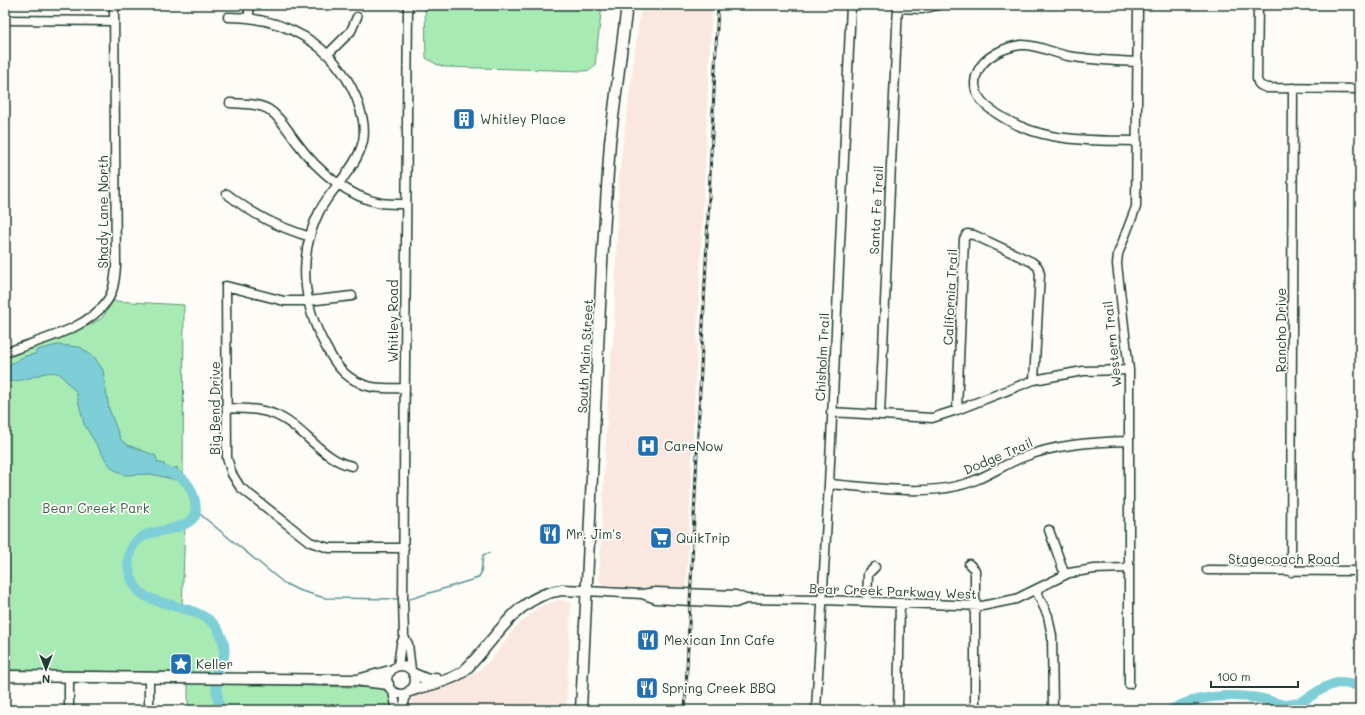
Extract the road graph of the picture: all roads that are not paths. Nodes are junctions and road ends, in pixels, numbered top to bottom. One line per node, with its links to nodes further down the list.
1 (114, 5): 14 (street, Shady Lane North)
2 (249, 5): 11 (street)
3 (408, 5): 23 (street, Whitley Road)
4 (627, 5): 48 (main road, South Main Street)
5 (851, 5): 33 (street, Chisholm Trail)
6 (938, 5): 9 (street)
7 (1138, 5): 16 (street, Western Trail)
8 (1258, 5): 17 (street)
9 (898, 7): 34 (street, Santa Fe Trail)
10 (228, 17): 11 (street)
11 (249, 17): 15 (street)
12 (357, 17): 15 (street)
13 (5, 20): 14 (street)
14 (114, 21): 27 (street, Shady Lane North)
15 (328, 54): 21 (street)
16 (1138, 62): 20 (street, Western Trail); 20 (street)
17 (1293, 88): 18 (street); 45 (street, Rancho Drive)
18 (1360, 89)
19 (230, 103): 21 (street)
20 (1137, 140): 28 (street, Western Trail)
21 (339, 183): 23 (street); 24 (street)
22 (227, 194): 24 (street)
23 (405, 204): 30 (street, Whitley Road)
24 (310, 237): 26 (street)
25 (352, 296): 26 (street)
26 (308, 301): 30 (street); 31 (street, Big Bend Drive)
27 (5, 353)
28 (1129, 370): 29 (street); 35 (street, Western Trail)
29 (1034, 380): 32 (street); 32 (street, California Trail)
30 (405, 388): 39 (street, Whitley Road)
31 (227, 408): 36 (street); 39 (street, Big Bend Drive)
32 (957, 410): 34 (street)
33 (831, 412): 34 (street); 37 (street, Chisholm Trail)
34 (880, 415)
35 (1129, 441): 37 (street, Dodge Trail); 42 (street, Western Trail)
36 (352, 466)
37 (829, 484): 49 (street, Chisholm Trail)
38 (1049, 530): 46 (street)
39 (404, 548): 53 (street, Whitley Road)
40 (969, 564): 52 (street)
41 (875, 566): 50 (street)
42 (1129, 568): 46 (street, Bear Creek Parkway West); 61 (street, Western Trail)
43 (1207, 570): 45 (street, Stagecoach Road)
44 (1360, 571): 45 (street, Stagecoach Road)
45 (1291, 572)
46 (1065, 575): 47 (street, Bear Creek Parkway West)
47 (1036, 590): 52 (street, Bear Creek Parkway West); 72 (street)
48 (586, 591): 49 (street, Bear Creek Parkway West); 54 (main road); 68 (main road, South Main Street)
49 (823, 600): 50 (street, Bear Creek Parkway West); 69 (street, Chisholm Trail)
50 (867, 602): 51 (street, Bear Creek Parkway West)
51 (900, 603): 52 (street, Bear Creek Parkway West); 70 (street)
52 (976, 606): 71 (street)
53 (404, 637): 55 (street, Whitley Road); 56 (street, Whitley Road)
54 (469, 665): 56 (main road); 63 (main road)
55 (394, 669): 56 (street); 60 (main road); 62 (street)
56 (413, 672): 63 (street)
57 (5, 676): 58 (main road)
58 (69, 676): 59 (main road); 64 (street)
59 (149, 677): 60 (main road); 65 (street)
60 (355, 680): 62 (main road)
61 (1129, 684)
62 (391, 688): 63 (street); 66 (street)
63 (408, 692): 67 (street)
64 (69, 710)
65 (149, 710)
66 (397, 710)
67 (403, 710)
68 (581, 710)
69 (816, 710)
70 (898, 710)
71 (975, 710)
72 (1053, 710)

